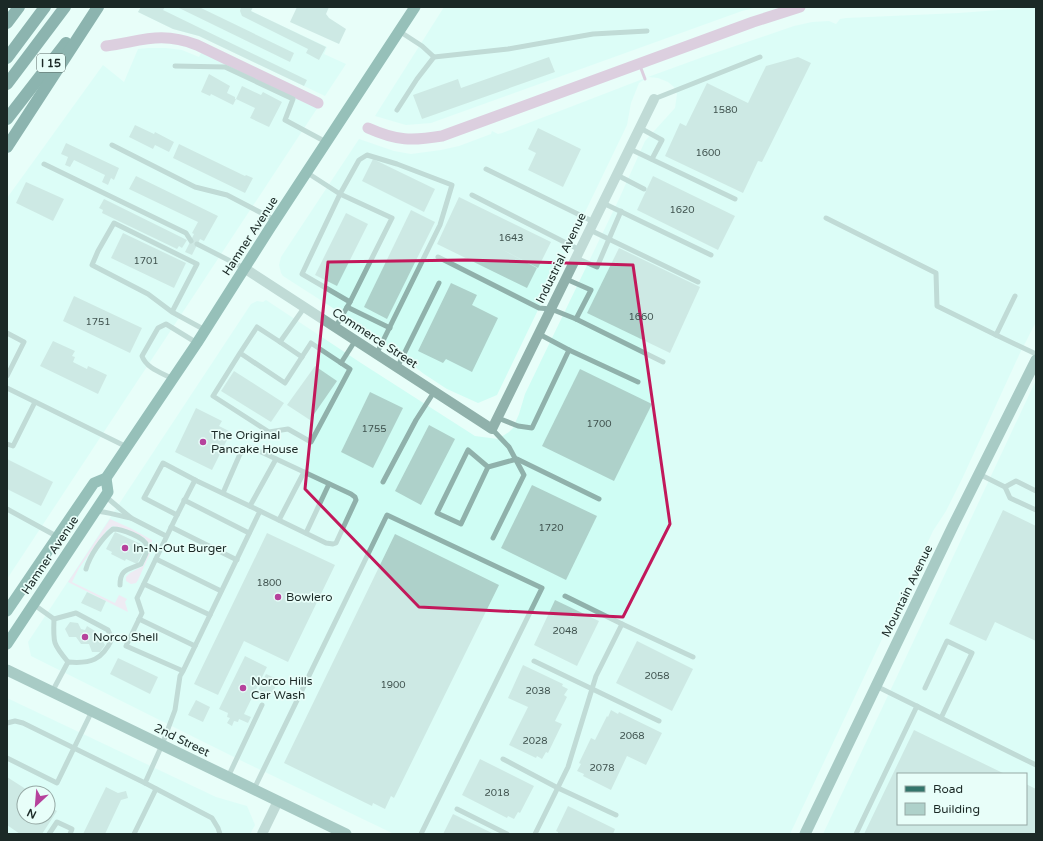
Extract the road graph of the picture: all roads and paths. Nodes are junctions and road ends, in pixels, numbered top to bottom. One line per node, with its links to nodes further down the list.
1 (19, 7): 7 (highway)
2 (45, 7): 12 (highway)
3 (64, 7): 14 (highway)
4 (94, 7): 17 (highway, I 15)
5 (98, 7): 21 (highway)
6 (415, 7): 8 (main road, Hamner Avenue)
7 (7, 23)
8 (399, 31): 10 (lane); 19 (main road, Hamner Avenue)
9 (647, 31): 10 (lane)
10 (434, 57): 16 (lane)
11 (760, 57): 15 (lane)
12 (7, 58)
13 (175, 66): 19 (lane)
14 (7, 84)
15 (654, 99): 18 (street, Industrial Avenue)
16 (397, 110)
17 (7, 119)
18 (640, 128): 22 (street, Industrial Avenue); 23 (lane)
19 (326, 142): 26 (main road, Hamner Avenue)
20 (112, 145): 35 (lane)
21 (7, 147)
22 (630, 149): 23 (lane); 27 (street, Industrial Avenue)
23 (652, 160): 31 (lane)
24 (44, 164): 38 (lane)
25 (486, 169): 36 (lane)
26 (306, 172): 29 (lane); 35 (main road, Hamner Avenue)
27 (617, 176): 28 (lane); 32 (street, Industrial Avenue)
28 (644, 189)
29 (340, 194): 48 (lane); 48 (lane); 54 (lane)
30 (472, 195): 40 (lane)
31 (735, 199)
32 (603, 203): 33 (lane); 36 (street, Industrial Avenue)
33 (621, 211): 37 (lane); 41 (lane)
34 (826, 218): 58 (lane)
35 (275, 220): 43 (main road, Hamner Avenue)
36 (592, 226): 37 (lane); 40 (street, Industrial Avenue)
37 (608, 239): 40 (lane); 45 (lane)
38 (191, 241)
39 (197, 244): 43 (lane)
40 (578, 254): 44 (street, Industrial Avenue)
41 (711, 255)
42 (438, 258): 50 (lane)
43 (244, 268): 49 (street, Commerce Street); 55 (main road, Hamner Avenue)
44 (566, 279): 50 (street, Industrial Avenue); 52 (lane)
45 (698, 282)
46 (439, 283): 70 (lane)
47 (1015, 296): 58 (lane)
48 (348, 305): 53 (lane); 54 (lane)
49 (304, 308): 53 (street, Commerce Street); 60 (lane)
50 (551, 309): 52 (lane); 57 (street, Industrial Avenue)
51 (172, 312): 51 (lane); 55 (lane)
52 (576, 319): 68 (lane)
53 (335, 328): 59 (street, Commerce Street)
54 (390, 328): 65 (lane)
55 (205, 330): 61 (main road, Hamner Avenue)
56 (7, 333): 71 (lane)
57 (539, 334): 62 (lane); 77 (street, Industrial Avenue)
58 (996, 335): 64 (lane)
59 (355, 341): 65 (street, Commerce Street); 69 (lane)
60 (280, 342): 63 (lane); 66 (lane)
61 (197, 343): 72 (main road, Hamner Avenue); 72 (lane)
62 (569, 350): 73 (lane); 77 (lane)
63 (240, 353): 66 (lane); 69 (lane)
64 (1036, 354)
65 (376, 355): 70 (street, Commerce Street)
66 (302, 357): 69 (lane)
67 (1036, 360): 85 (main road, Mountain Avenue)
68 (663, 362)
69 (341, 363)
70 (397, 368): 75 (street, Commerce Street)
71 (7, 376)
72 (172, 379): 80 (main road, Hamner Avenue)
73 (638, 382)
74 (7, 388): 76 (lane)
75 (434, 392): 78 (street, Commerce Street); 88 (lane)
76 (35, 402): 79 (lane); 80 (lane)
77 (498, 418): 78 (street, Industrial Avenue)
78 (492, 430): 82 (lane)
79 (7, 444)
80 (127, 447): 86 (main road, Hamner Avenue)
81 (276, 459): 84 (lane); 92 (lane); 96 (lane)
82 (517, 459): 83 (lane); 94 (lane); 109 (lane)
83 (488, 467): 83 (lane)
84 (304, 472): 89 (lane); 103 (lane)
85 (979, 474): 90 (lane); 130 (main road, Mountain Avenue)
86 (106, 478): 93 (main road); 108 (main road, Hamner Avenue)
87 (195, 480): 92 (lane); 95 (lane); 101 (lane)
88 (383, 482)
89 (329, 484): 106 (lane); 106 (lane)
90 (1005, 487): 91 (lane); 98 (lane)
91 (1036, 491)
92 (222, 493): 96 (lane)
93 (105, 496): 99 (main road, Hamner Avenue); 102 (lane)
94 (599, 499)
95 (184, 500): 101 (lane); 105 (lane)
96 (250, 506): 100 (lane)
97 (7, 509): 108 (lane)
98 (1036, 510)
99 (95, 511): 102 (lane); 117 (main road, Hamner Avenue)
100 (260, 511): 103 (lane); 105 (lane)
101 (177, 515): 104 (lane)
102 (131, 518): 107 (lane)
103 (279, 520): 106 (lane)
104 (171, 527): 107 (lane); 111 (lane)
105 (250, 533): 111 (lane)
106 (306, 533)
107 (166, 536): 110 (lane)
108 (58, 537): 118 (main road, Hamner Avenue)
109 (493, 538)
110 (156, 559): 113 (lane); 115 (lane)
111 (236, 560): 115 (lane)
112 (86, 568): 114 (lane)
113 (144, 584): 119 (lane); 121 (lane)
114 (120, 585)
115 (221, 591): 119 (lane)
116 (565, 596): 122 (lane)
117 (33, 604): 120 (lane); 123 (main road, Hamner Avenue)
118 (7, 611)
119 (210, 615): 124 (lane)
120 (54, 619): 127 (lane); 127 (lane)
121 (139, 619): 124 (lane); 129 (lane)
122 (622, 624): 125 (lane); 132 (lane)
123 (7, 644)
124 (195, 646): 129 (lane)
125 (693, 657)
126 (534, 661): 132 (lane)
127 (68, 662): 133 (lane)
128 (7, 670): 133 (main road, 2nd Street)
129 (183, 671): 140 (lane)
130 (875, 686): 135 (lane); 162 (main road, Mountain Avenue)
131 (926, 688): 137 (lane)
132 (592, 689): 138 (lane); 148 (lane)
133 (52, 692): 136 (main road, 2nd Street)
134 (262, 704): 145 (lane)
135 (917, 706): 137 (lane); 163 (lane)
136 (92, 711): 140 (main road, 2nd Street); 141 (lane)
137 (941, 718): 144 (lane)
138 (659, 721)
139 (7, 723): 141 (lane)
140 (162, 745): 145 (main road, 2nd Street); 146 (lane)
141 (73, 747): 142 (lane); 146 (lane)
142 (7, 758)
143 (503, 759): 148 (lane)
144 (1036, 764)
145 (228, 776): 149 (main road, 2nd Street)
146 (145, 783): 147 (lane)
147 (156, 788): 155 (lane); 156 (lane)
148 (558, 788): 152 (lane); 161 (lane)
149 (254, 789): 150 (main road, 2nd Street); 159 (lane)
150 (278, 801): 157 (street); 158 (main road, 2nd Street)
151 (457, 809): 160 (lane)
152 (616, 815)
153 (49, 834): 154 (lane)
154 (70, 834)
155 (134, 834)
156 (220, 834)
157 (262, 834)
158 (346, 834)
159 (421, 834)
160 (505, 834)
161 (535, 834)
162 (805, 834)
163 (856, 834)

